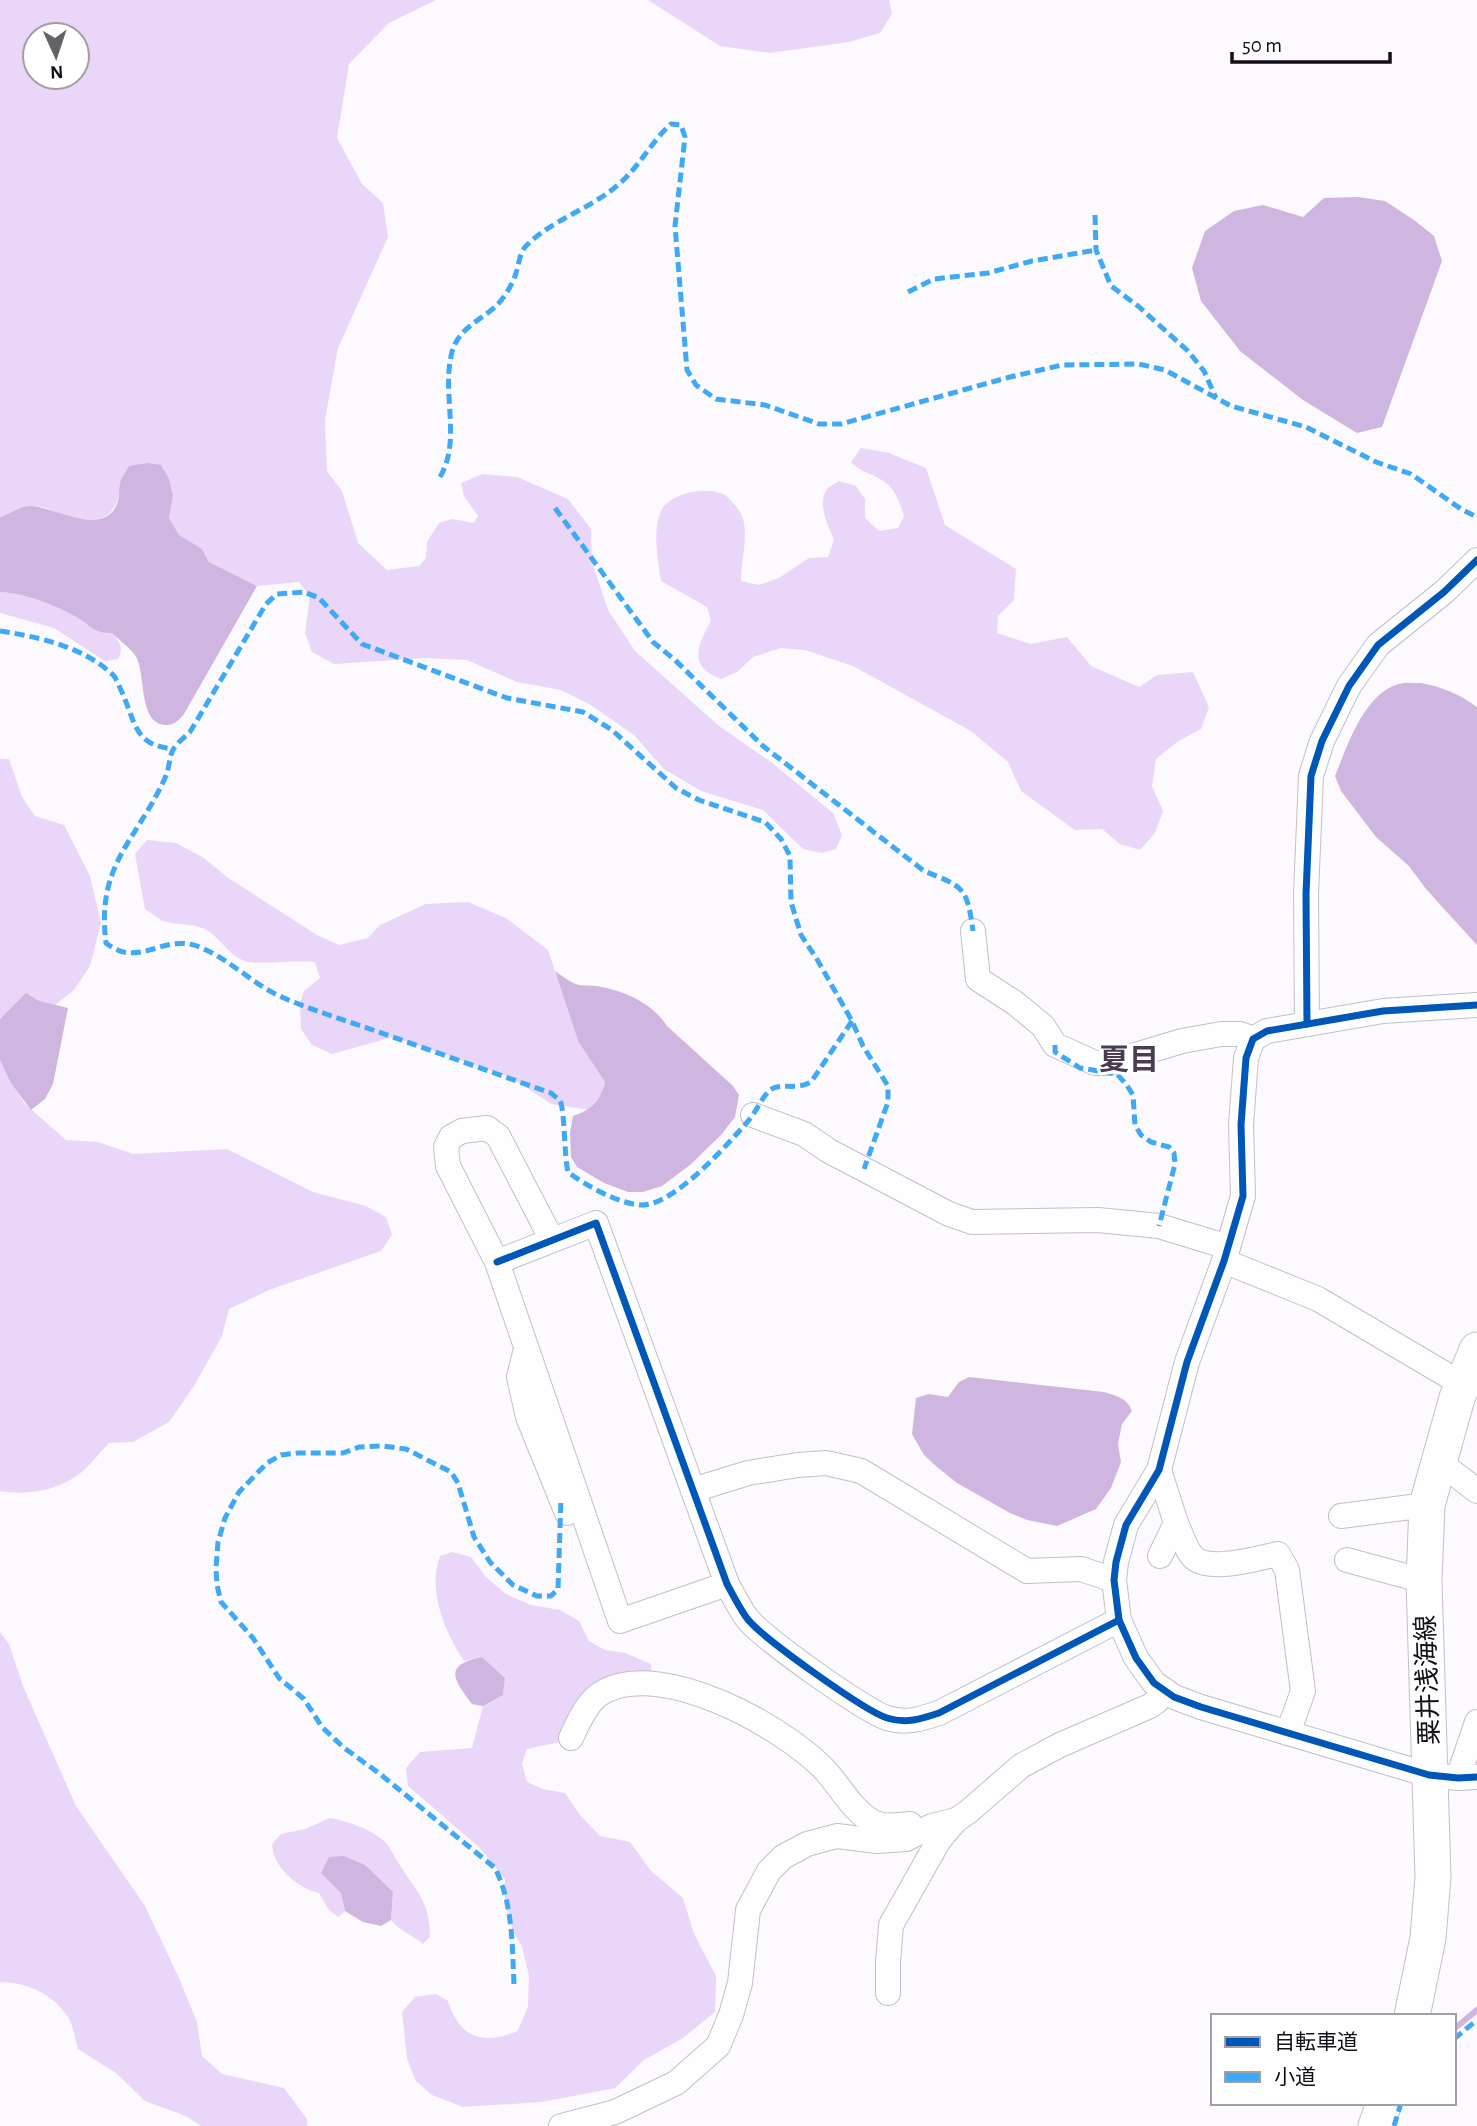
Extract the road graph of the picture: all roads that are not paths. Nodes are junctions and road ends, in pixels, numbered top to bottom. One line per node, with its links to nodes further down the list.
1 (1477, 560): 4 (street)
2 (972, 931): 5 (street)
3 (1477, 1005): 4 (street)
4 (1307, 1024): 5 (street)
5 (1253, 1040): 8 (street)
6 (753, 1115): 8 (street)
7 (552, 1240): 9 (street); 9 (street); 14 (street)
8 (1226, 1254): 11 (street); 13 (street)
9 (497, 1262): 23 (street)
10 (1477, 1350): 11 (main road, 粟井浅海線)
11 (1462, 1384): 12 (main road, 粟井浅海線)
12 (1438, 1461): 15 (street); 16 (main road, 粟井浅海線)
13 (1159, 1470): 18 (street); 21 (street)
14 (693, 1490): 21 (street); 23 (street)
15 (1477, 1490)
16 (1427, 1505): 17 (street); 22 (main road, 粟井浅海線)
17 (1341, 1516)
18 (1176, 1523): 19 (street); 27 (street)
19 (1160, 1556)
20 (1347, 1560): 22 (street)
21 (1114, 1580): 24 (street)
22 (1424, 1581): 29 (main road, 粟井浅海線)
23 (727, 1584): 24 (street)
24 (1119, 1620): 25 (street)
25 (1164, 1690): 27 (street); 30 (street)
26 (1477, 1722): 29 (street)
27 (1288, 1733): 29 (street)
28 (571, 1738): 31 (street)
29 (1455, 1776): 33 (main road, 粟井浅海線)
30 (956, 1820): 31 (street); 32 (street)
31 (932, 1826): 35 (street)
32 (888, 1993)
33 (1412, 2014)
34 (1383, 2105): 36 (main road)
35 (561, 2126)
36 (1376, 2126)

